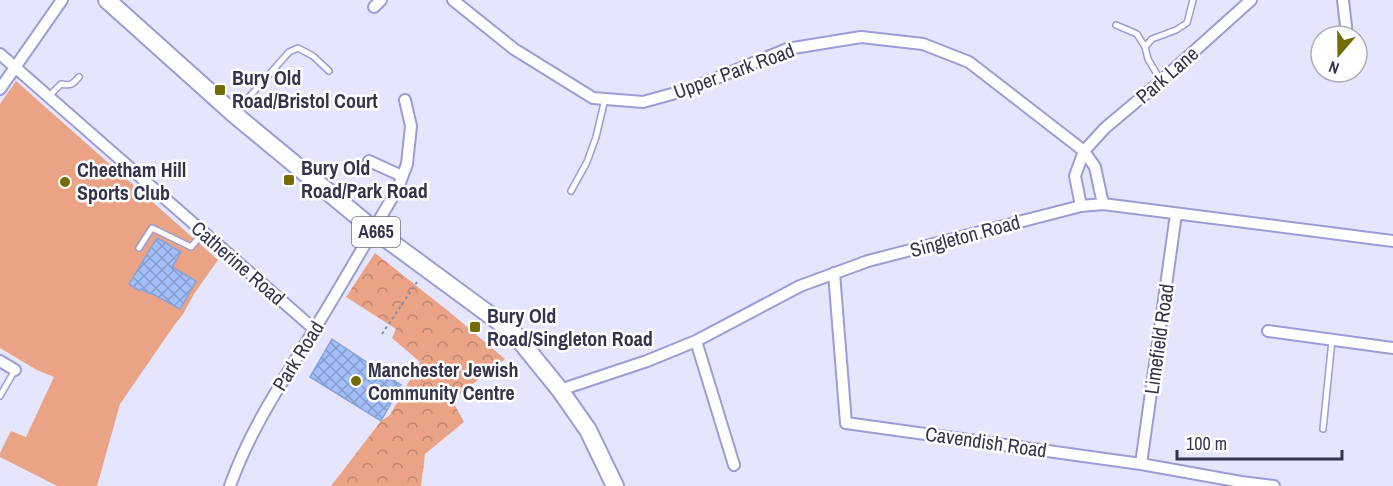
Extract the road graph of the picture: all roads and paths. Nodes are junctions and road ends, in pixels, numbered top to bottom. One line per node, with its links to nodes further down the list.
1 (62, 0): 11 (street)
2 (107, 0): 19 (main road, A665)
3 (453, 0): 17 (street, Upper Park Road)
4 (1193, 0): 9 (lane)
5 (1251, 0): 14 (street, Park Lane)
6 (1343, 0): 7 (street)
7 (1346, 24)
8 (1116, 25): 9 (lane)
9 (1145, 47): 14 (lane)
10 (0, 54): 11 (street, Catherine Road)
11 (15, 67): 15 (street); 16 (street, Catherine Road)
12 (329, 71): 19 (lane)
13 (79, 78): 16 (lane)
14 (1161, 81): 20 (street, Park Lane)
15 (0, 89)
16 (48, 97): 28 (street, Catherine Road)
17 (605, 99): 20 (street, Upper Park Road); 23 (lane)
18 (405, 100): 22 (street, Park Road)
19 (234, 114): 27 (main road, A665)
20 (1084, 151): 24 (street, Upper Park Road); 25 (street)
21 (369, 161): 22 (street)
22 (402, 176): 27 (street, Park Road)
23 (571, 191)
24 (1103, 204): 25 (street, Singleton Road); 26 (street, Singleton Road)
25 (1081, 206): 31 (street, Singleton Road)
26 (1176, 214): 29 (street, Singleton Road); 44 (street, Limefield Road)
27 (373, 229): 33 (street, Park Road); 41 (main road, A665)
28 (203, 233): 30 (lane); 33 (street, Catherine Road)
29 (1393, 241)
30 (139, 248)
31 (834, 273): 37 (street, Singleton Road); 44 (street, Cavendish Road)
32 (417, 282): 35 (path)
33 (314, 330): 47 (street, Park Road)
34 (1268, 331): 36 (street)
35 (382, 334)
36 (1332, 340): 38 (street); 43 (lane)
37 (696, 341): 41 (street, Singleton Road); 45 (street)
38 (1393, 348)
39 (0, 361): 40 (street)
40 (15, 370): 42 (lane)
41 (560, 390): 48 (main road, A665)
42 (0, 396)
43 (1323, 429)
44 (1141, 464): 46 (street, Cavendish Road)
45 (734, 465)
46 (1240, 484): 49 (street, Cavendish Road)
47 (230, 486)
48 (615, 486)
49 (1274, 486)

